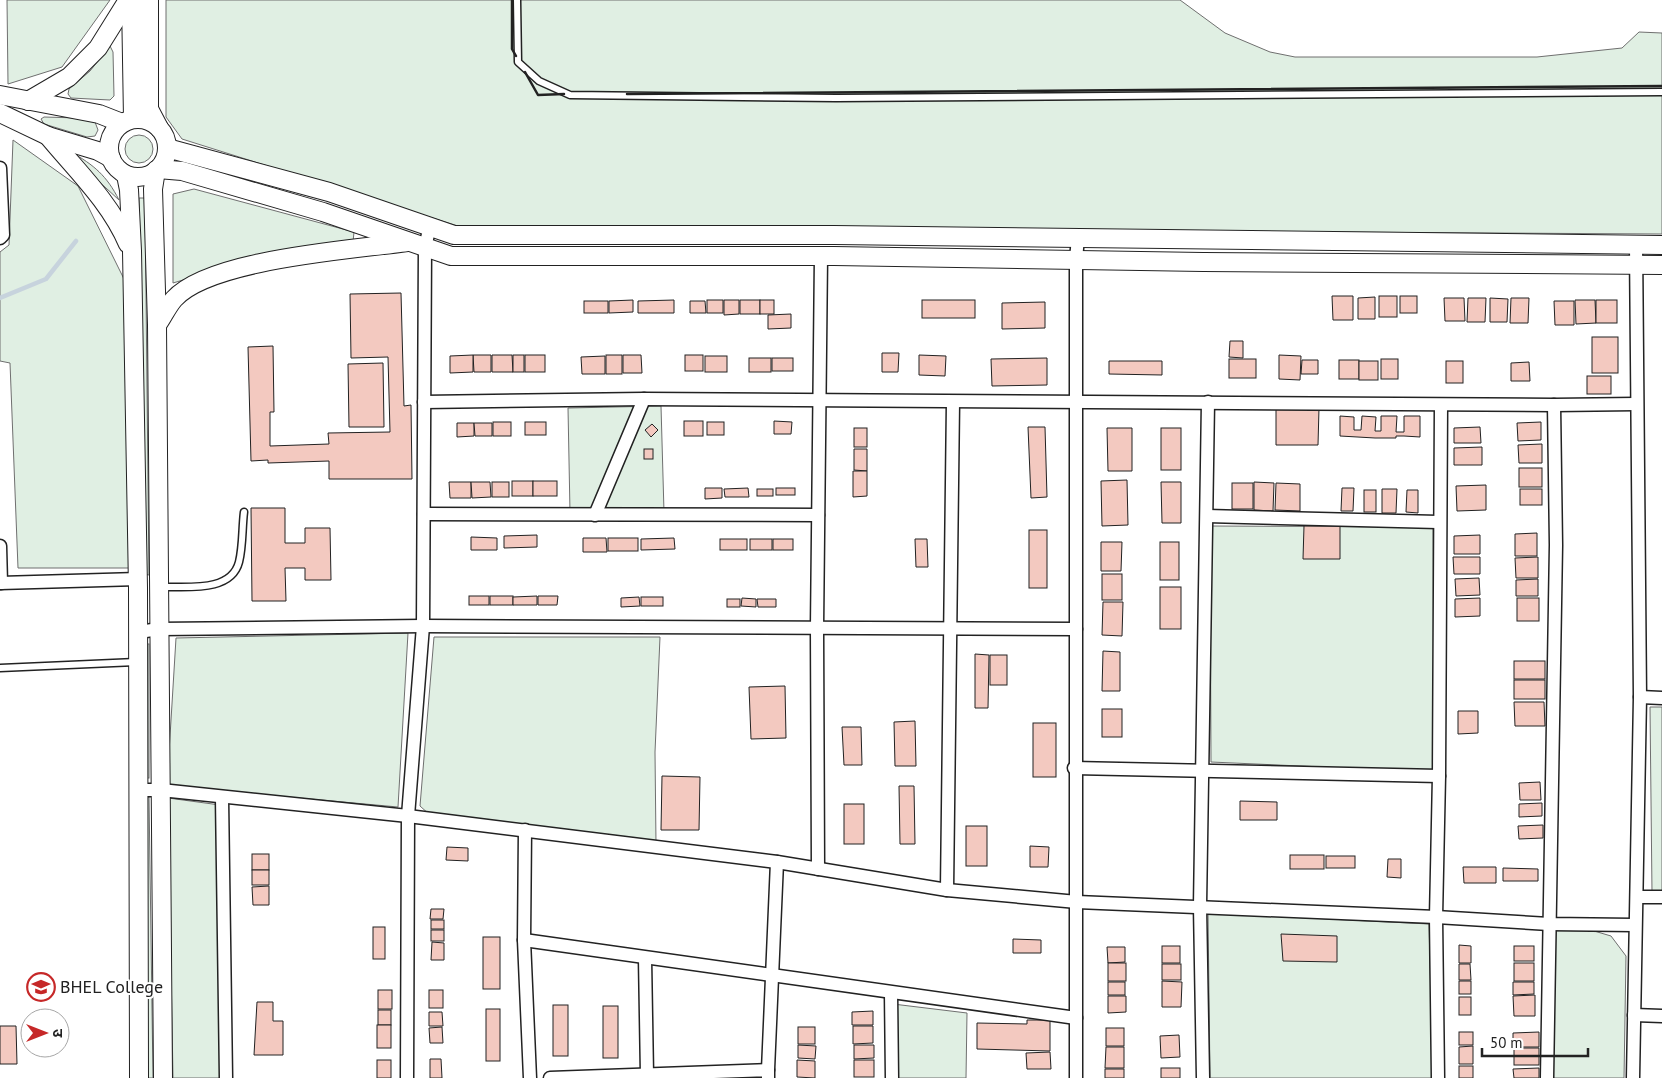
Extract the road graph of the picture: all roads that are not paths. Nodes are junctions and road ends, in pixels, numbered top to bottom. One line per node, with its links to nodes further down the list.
1 (129, 0): 6 (street); 8 (street)
2 (149, 0): 9 (street)
3 (517, 0): 4 (lane)
4 (1662, 92)
5 (0, 95): 6 (street)
6 (28, 101): 8 (street)
7 (0, 113): 10 (street)
8 (128, 121): 9 (street); 12 (street)
9 (159, 128): 11 (street)
10 (48, 136): 12 (street); 22 (street)
11 (167, 148): 14 (street); 16 (street)
12 (111, 158): 15 (street)
13 (0, 168): 17 (street)
14 (157, 170): 15 (street); 19 (street); 27 (street)
15 (126, 175): 22 (street)
16 (430, 226): 18 (street); 19 (street)
17 (0, 238)
18 (1078, 238): 20 (street); 24 (street)
19 (417, 244): 23 (street); 27 (street); 30 (street)
20 (1636, 244): 21 (street); 25 (street)
21 (1662, 244)
22 (132, 251): 45 (street)
23 (821, 256): 24 (street); 29 (street)
24 (1076, 259): 25 (street); 33 (street)
25 (1636, 264): 26 (street); 34 (street)
26 (1662, 265)
27 (158, 325): 46 (street)
28 (644, 398): 29 (street); 30 (street); 39 (street)
29 (819, 400): 31 (street); 40 (street)
30 (424, 402): 38 (street)
31 (953, 402): 33 (street); 49 (street)
32 (1208, 402): 33 (street); 35 (street); 41 (street)
33 (1076, 403): 51 (street)
34 (1636, 404): 36 (street); 55 (street)
35 (1441, 405): 36 (street); 42 (street)
36 (1554, 405): 73 (street)
37 (244, 512): 46 (lane)
38 (424, 514): 39 (street); 47 (street)
39 (595, 515): 40 (street)
40 (818, 515): 48 (street)
41 (1206, 516): 42 (street); 58 (street)
42 (1438, 522): 59 (street)
43 (0, 546): 44 (street)
44 (0, 583): 45 (street)
45 (138, 584): 46 (street); 52 (street)
46 (159, 587): 50 (street)
47 (423, 626): 48 (street); 50 (street); 63 (street)
48 (817, 628): 49 (street); 66 (street)
49 (951, 628): 51 (street); 67 (street)
50 (159, 629): 52 (street); 61 (street)
51 (1076, 629): 57 (street)
52 (139, 632): 53 (street)
53 (139, 662): 54 (lane); 60 (street)
54 (0, 668)
55 (1640, 697): 56 (street); 68 (street)
56 (1662, 698)
57 (1074, 768): 58 (street); 70 (street)
58 (1203, 770): 59 (street); 71 (street)
59 (1439, 776): 72 (street)
60 (139, 790): 61 (street); 84 (street)
61 (160, 790): 62 (street); 85 (street)
62 (222, 798): 63 (street); 86 (street)
63 (408, 816): 64 (street); 87 (street)
64 (526, 830): 65 (street); 75 (street)
65 (777, 862): 66 (street); 77 (street)
66 (818, 869): 67 (street)
67 (947, 890): 70 (street)
68 (1638, 897): 69 (street); 74 (street)
69 (1662, 897)
70 (1077, 902): 71 (street); 81 (street)
71 (1200, 906): 72 (street); 92 (street)
72 (1436, 916): 73 (street); 93 (street)
73 (1549, 924): 74 (street); 94 (street)
74 (1634, 925): 79 (street)
75 (524, 940): 76 (street); 88 (street)
76 (645, 958): 77 (street); 82 (street)
77 (772, 974): 78 (street); 83 (street)
78 (891, 993): 81 (street); 90 (street)
79 (1634, 1016): 80 (street); 95 (street)
80 (1662, 1016)
81 (1076, 1018): 91 (street)
82 (646, 1074): 83 (street); 89 (street)
83 (768, 1074)
84 (139, 1078)
85 (163, 1078)
86 (226, 1078)
87 (407, 1078)
88 (530, 1078)
89 (550, 1078)
90 (892, 1078)
91 (1076, 1078)
92 (1203, 1078)
93 (1438, 1078)
94 (1547, 1078)
95 (1633, 1078)

